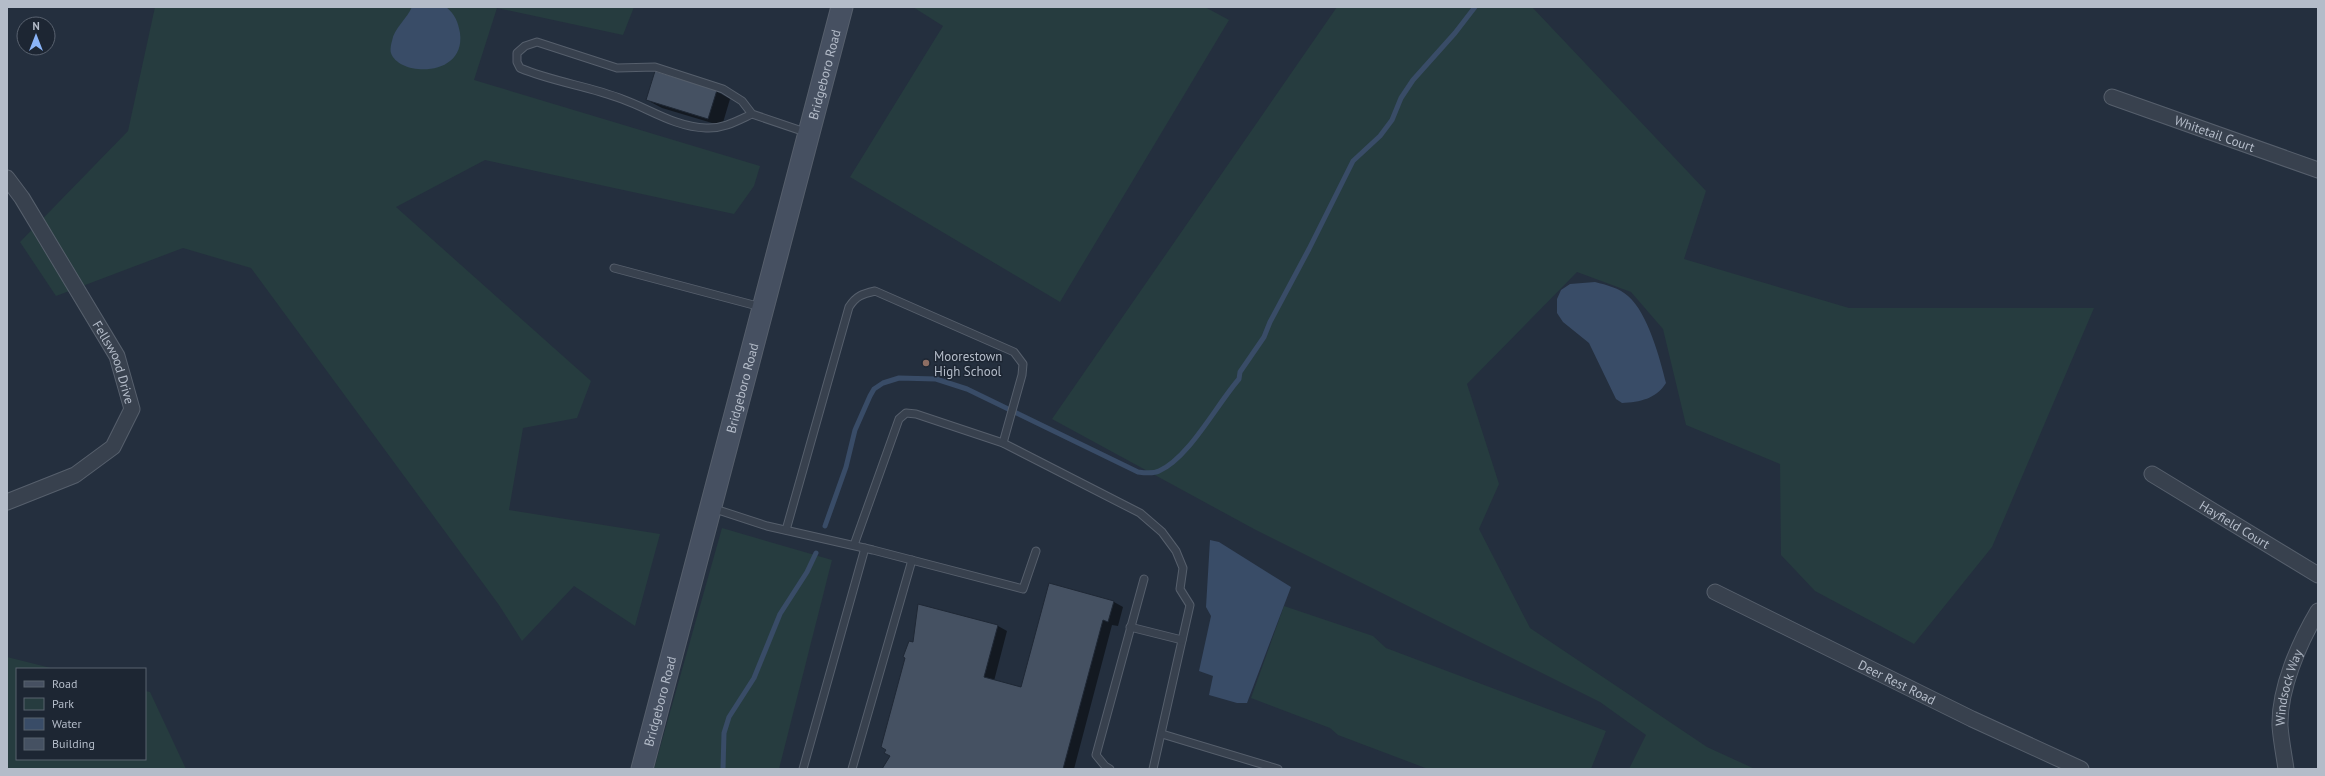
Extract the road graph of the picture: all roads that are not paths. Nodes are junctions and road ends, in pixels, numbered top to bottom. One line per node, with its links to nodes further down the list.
1 (842, 7): 4 (main road, Bridgeboro Road)
2 (2112, 97): 5 (street, Whitetail Court)
3 (752, 114): 3 (lane); 4 (lane)
4 (808, 133): 8 (main road, Bridgeboro Road)
5 (2318, 170)
6 (7, 178): 11 (street, Fellswood Drive)
7 (614, 268): 8 (lane)
8 (763, 308): 12 (main road, Bridgeboro Road)
9 (1003, 443): 13 (lane); 14 (lane); 23 (lane)
10 (2152, 474): 18 (street, Hayfield Court)
11 (7, 502)
12 (711, 508): 13 (lane); 25 (main road, Bridgeboro Road)
13 (786, 530): 14 (lane)
14 (854, 545): 15 (lane)
15 (865, 548): 17 (lane); 26 (lane)
16 (1036, 551): 17 (lane)
17 (912, 560): 27 (lane)
18 (2318, 575)
19 (1144, 579): 22 (lane)
20 (1715, 592): 31 (street, Deer Rest Road)
21 (2318, 611): 32 (street, Windsock Way)
22 (1130, 627): 23 (lane); 28 (lane)
23 (1182, 640): 24 (lane)
24 (1162, 734): 29 (lane); 30 (lane)
25 (642, 769)
26 (803, 769)
27 (852, 769)
28 (1110, 769)
29 (1153, 769)
30 (1278, 769)
31 (2081, 769)
32 (2286, 769)

